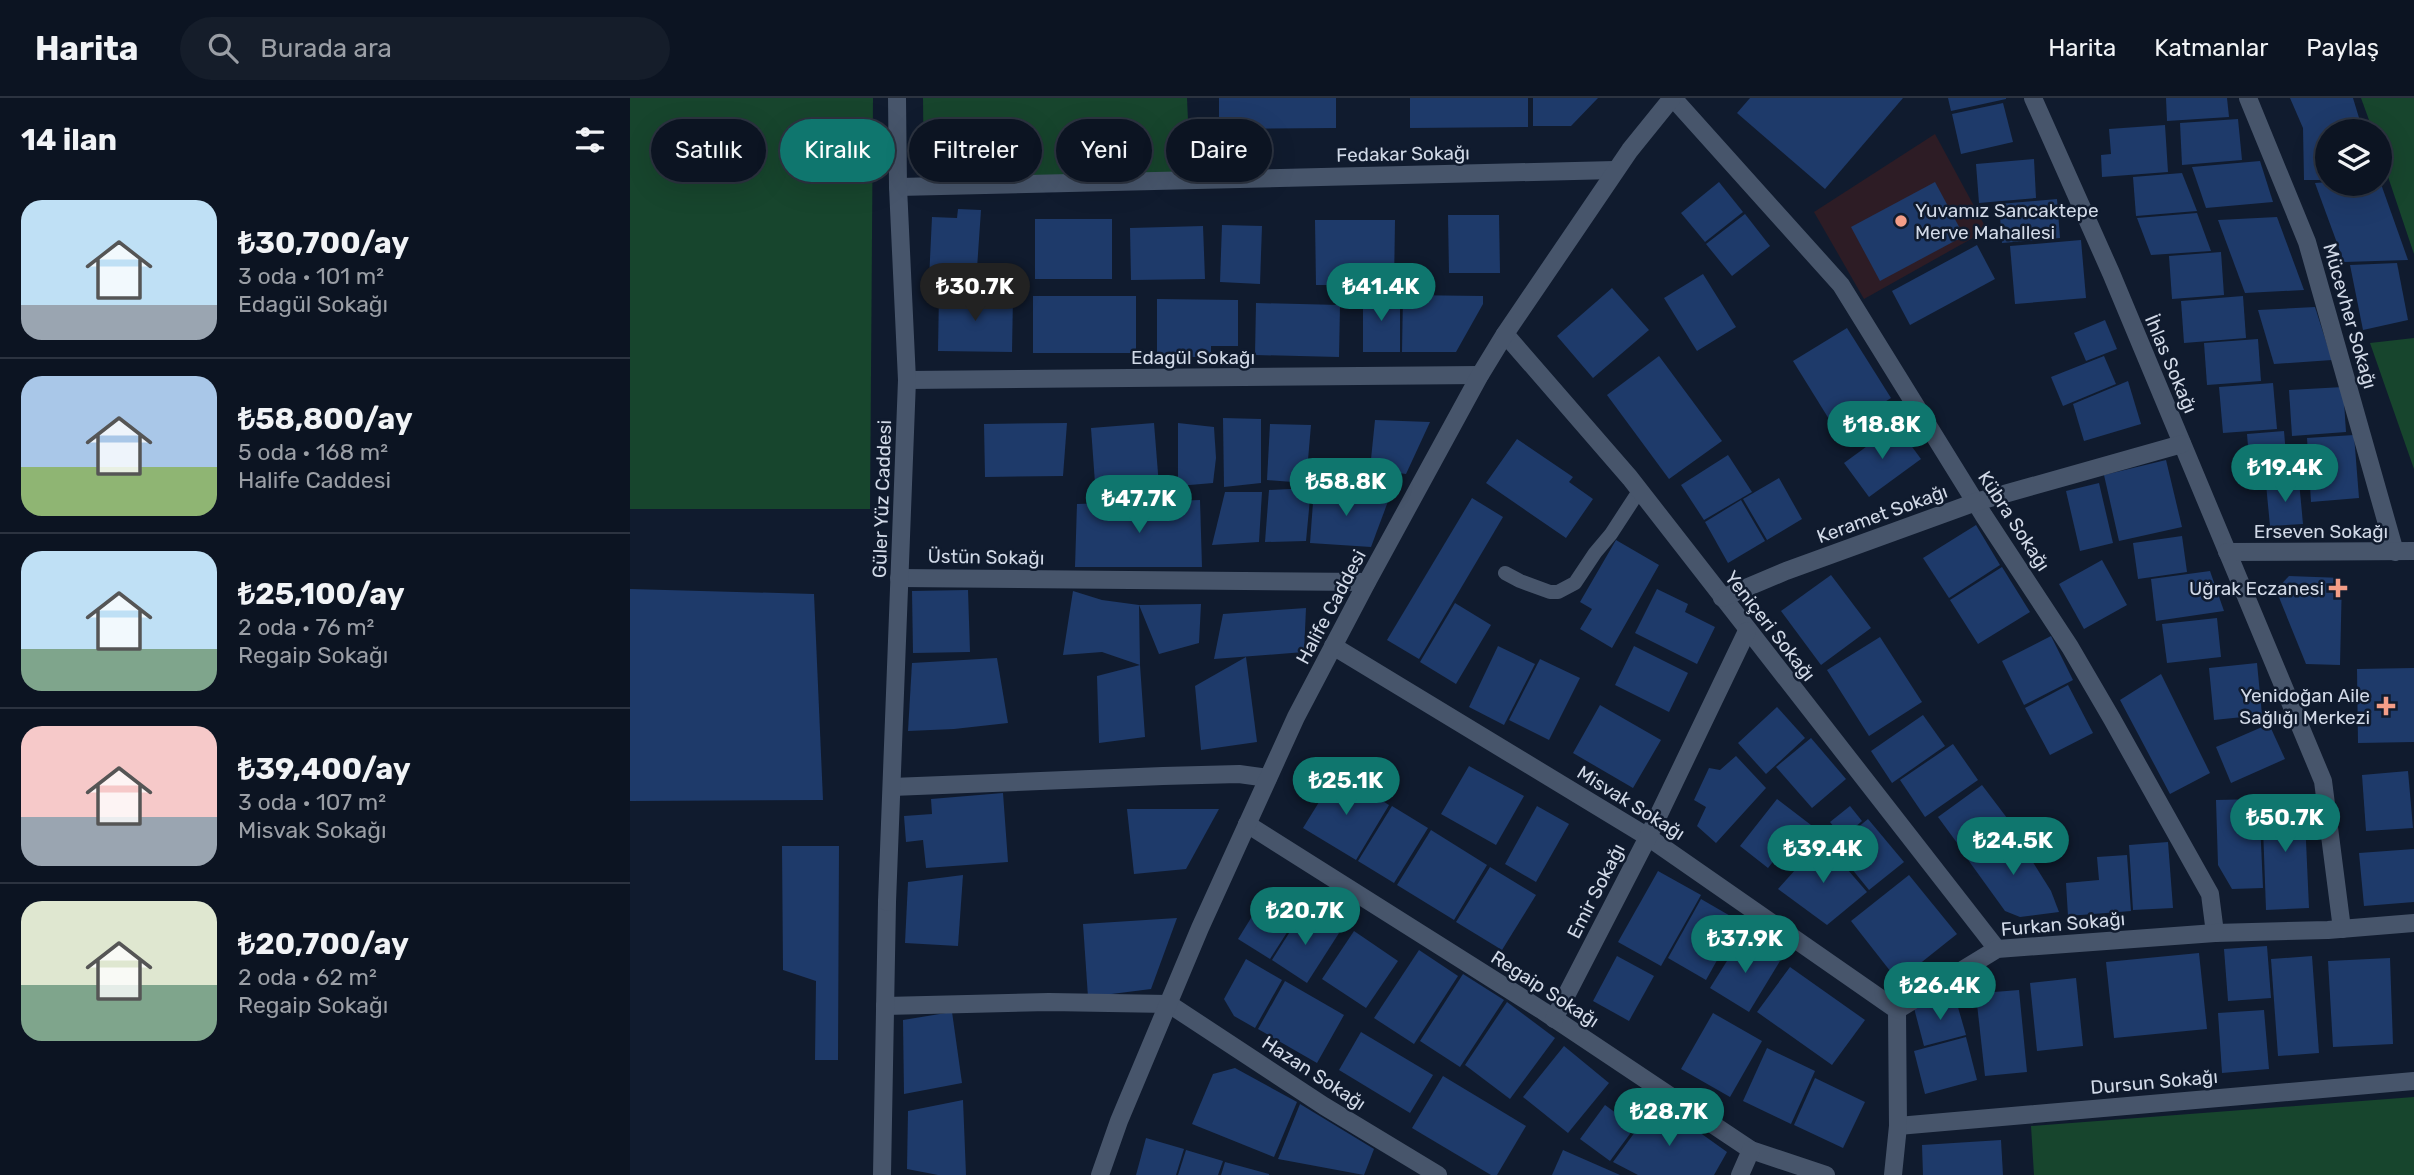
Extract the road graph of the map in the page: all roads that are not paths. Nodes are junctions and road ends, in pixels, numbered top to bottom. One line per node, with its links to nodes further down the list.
1 (897, 98): 6 (street, Güler Yüz Caddesi)
2 (1672, 98): 5 (street, Halife Caddesi); 12 (street, Kübra Sokağı)
3 (2034, 98): 10 (street, İhlas Sokağı)
4 (2248, 98): 15 (street, Mücevher Sokağı)
5 (1615, 170): 6 (street, Fedakar Sokağı); 7 (street, Halife Caddesi)
6 (898, 187): 9 (street, Güler Yüz Caddesi)
7 (1505, 334): 8 (street, Halife Caddesi); 11 (street, Yeniçeri Sokağı)
8 (1480, 375): 9 (street, Edagül Sokağı); 18 (street, Halife Caddesi)
9 (907, 380): 17 (street, Güler Yüz Caddesi)
10 (2182, 444): 12 (street, Keramet Sokağı); 14 (street, İhlas Sokağı)
11 (1639, 491): 16 (lane); 19 (street, Yeniçeri Sokağı)
12 (1976, 502): 19 (street, Keramet Sokağı); 28 (street, Kübra Sokağı)
13 (2414, 551): 15 (street, Erseven Sokağı)
14 (2227, 552): 15 (street, Erseven Sokağı); 27 (street, İhlas Sokağı)
15 (2395, 552)
16 (1505, 573)
17 (899, 578): 18 (street, Üstün Sokağı); 23 (street, Güler Yüz Caddesi)
18 (1367, 582): 21 (street, Halife Caddesi)
19 (1721, 598): 20 (street, Yeniçeri Sokağı)
20 (1747, 631): 25 (street, Emir Sokağı); 29 (street, Yeniçeri Sokağı)
21 (1333, 646): 22 (street, Halife Caddesi); 25 (street, Misvak Sokağı)
22 (1268, 778): 23 (street); 24 (street, Halife Caddesi)
23 (892, 787): 31 (street, Güler Yüz Caddesi)
24 (1247, 824): 30 (street, Halife Caddesi); 33 (street, Regaip Sokağı)
25 (1648, 837): 32 (street, Misvak Sokağı); 33 (street, Emir Sokağı)
26 (2414, 923): 27 (street, Furkan Sokağı)
27 (2342, 929): 28 (street, Furkan Sokağı)
28 (2215, 933): 29 (street, Furkan Sokağı)
29 (1997, 949): 32 (street, Furkan Sokağı)
30 (1169, 1003): 31 (street); 38 (street, Halife Caddesi); 39 (street, Hazan Sokağı)
31 (885, 1006): 37 (street, Güler Yüz Caddesi)
32 (1897, 1010): 35 (street)
33 (1554, 1019): 36 (street, Regaip Sokağı)
34 (2414, 1081): 35 (street, Dursun Sokağı)
35 (1898, 1126): 42 (street)
36 (1751, 1150): 40 (street); 41 (street, Regaip Sokağı)
37 (882, 1175)
38 (1100, 1175)
39 (1437, 1175)
40 (1740, 1175)
41 (1826, 1175)
42 (1893, 1175)

